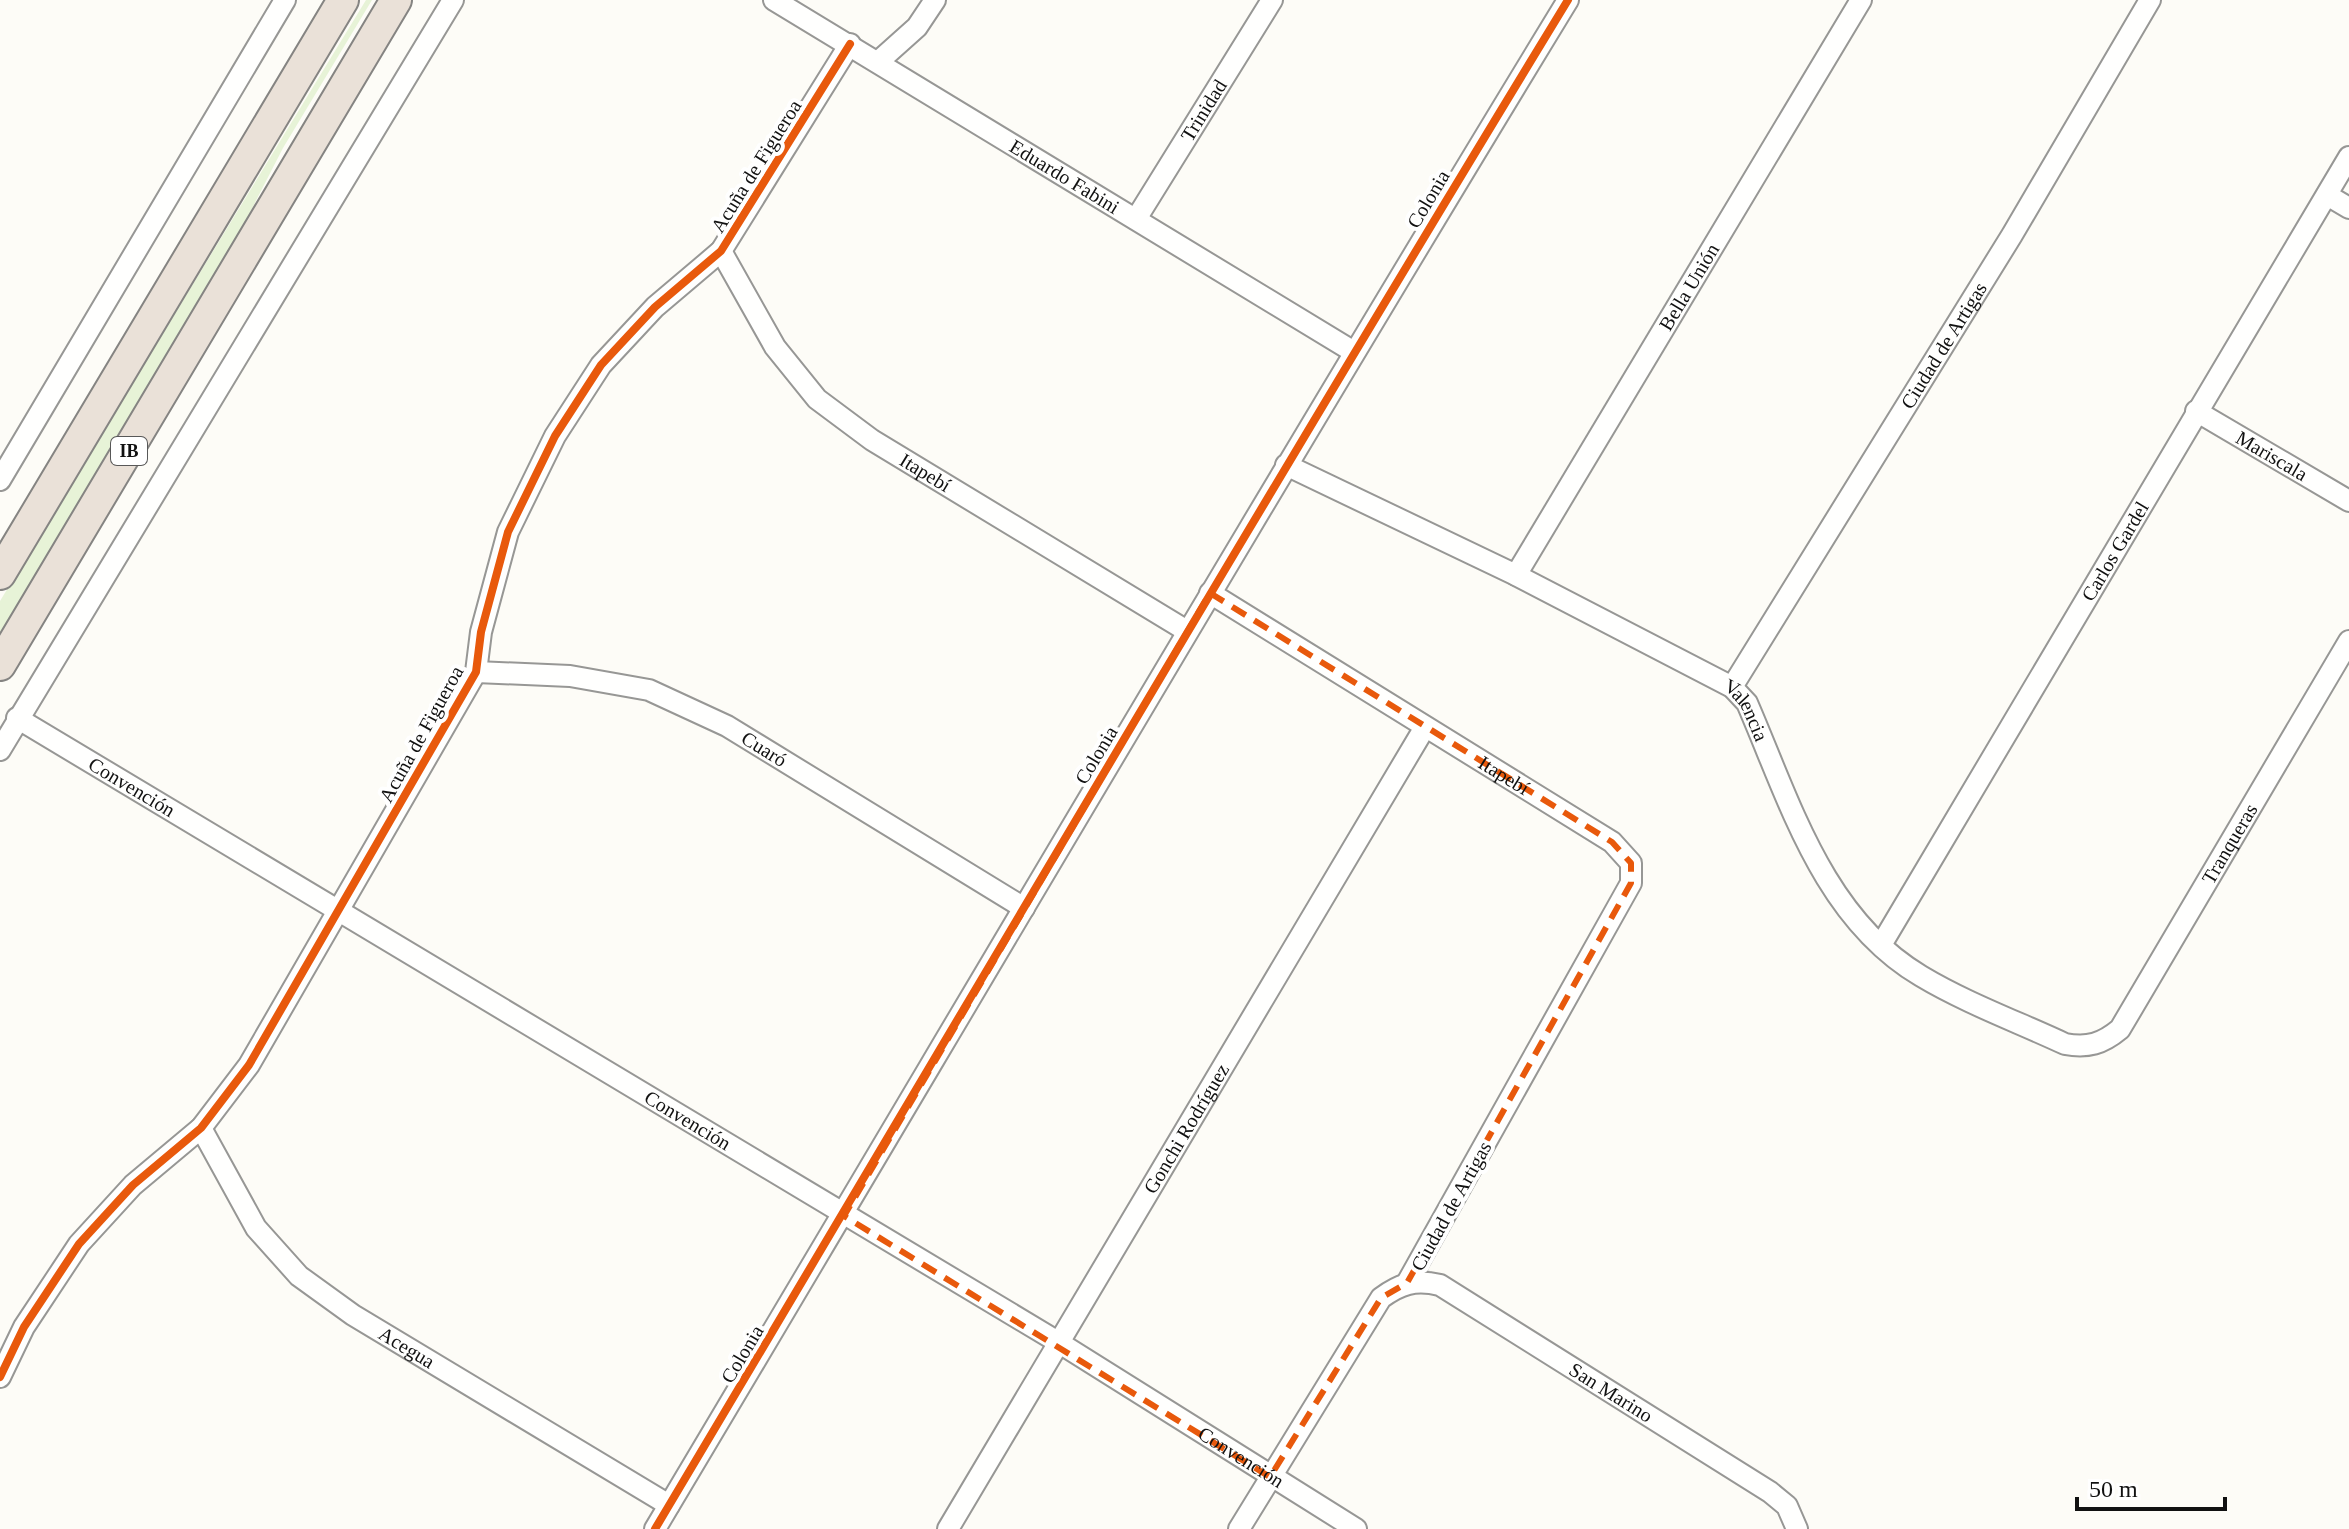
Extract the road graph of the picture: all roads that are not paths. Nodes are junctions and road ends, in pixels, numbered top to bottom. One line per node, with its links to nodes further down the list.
1 (285, 0): 21 (street)
2 (343, 0): 23 (highway, IB)
3 (396, 0): 28 (highway, IB)
4 (453, 0): 31 (street)
5 (774, 0): 11 (street, Eduardo Fabini)
6 (935, 0): 12 (street)
7 (1272, 0): 16 (street, Trinidad)
8 (1568, 0): 18 (street, Colonia)
9 (1861, 0): 24 (street, Bella Unión)
10 (2150, 0): 30 (street, Ciudad de Artigas)
11 (850, 44): 12 (street, Eduardo Fabini); 17 (street, Acuña de Figueroa)
12 (879, 61): 16 (street, Eduardo Fabini)
13 (2349, 157): 14 (street, Carlos Gardel)
14 (2327, 195): 15 (street); 19 (street, Carlos Gardel)
15 (2349, 208)
16 (1136, 219): 18 (street, Eduardo Fabini)
17 (721, 251): 26 (street, Itapebí); 29 (street, Acuña de Figueroa)
18 (1354, 352): 20 (street, Colonia)
19 (2196, 411): 22 (street, Mariscala); 37 (street, Carlos Gardel)
20 (1286, 465): 24 (street, Valencia); 25 (street, Colonia)
21 (0, 480)
22 (2349, 501)
23 (0, 574)
24 (1516, 575): 30 (street, Valencia)
25 (1210, 593): 26 (street, Colonia); 32 (street, Itapebí)
26 (1187, 631): 35 (street, Colonia)
27 (2349, 641): 38 (street, Tranqueras)
28 (0, 665)
29 (476, 672): 35 (street, Cuaró); 36 (street, Acuña de Figueroa)
30 (1732, 687): 37 (street, Valencia)
31 (17, 718): 33 (street); 36 (street, Convención)
32 (1425, 727): 34 (street, Itapebí); 42 (street, Gonchi Rodríguez)
33 (0, 750)
34 (1631, 863): 41 (street, Ciudad de Artigas)
35 (1024, 908): 40 (street, Colonia)
36 (340, 912): 39 (street, Acuña de Figueroa); 40 (street, Convención)
37 (1881, 945): 38 (street, Valencia)
38 (2105, 1042)
39 (201, 1128): 43 (street, Acuña de Figueroa); 45 (street, Acegua)
40 (844, 1216): 42 (street, Convención); 45 (street, Colonia)
41 (1407, 1283): 44 (street, Ciudad de Artigas); 50 (street, San Marino)
42 (1058, 1342): 44 (street, Convención); 47 (street, Gonchi Rodríguez)
43 (0, 1377)
44 (1270, 1477): 48 (street, Ciudad de Artigas); 49 (street, Convención)
45 (669, 1505): 46 (street, Colonia)
46 (655, 1529)
47 (948, 1529)
48 (1239, 1529)
49 (1356, 1529)
50 (1797, 1529)

